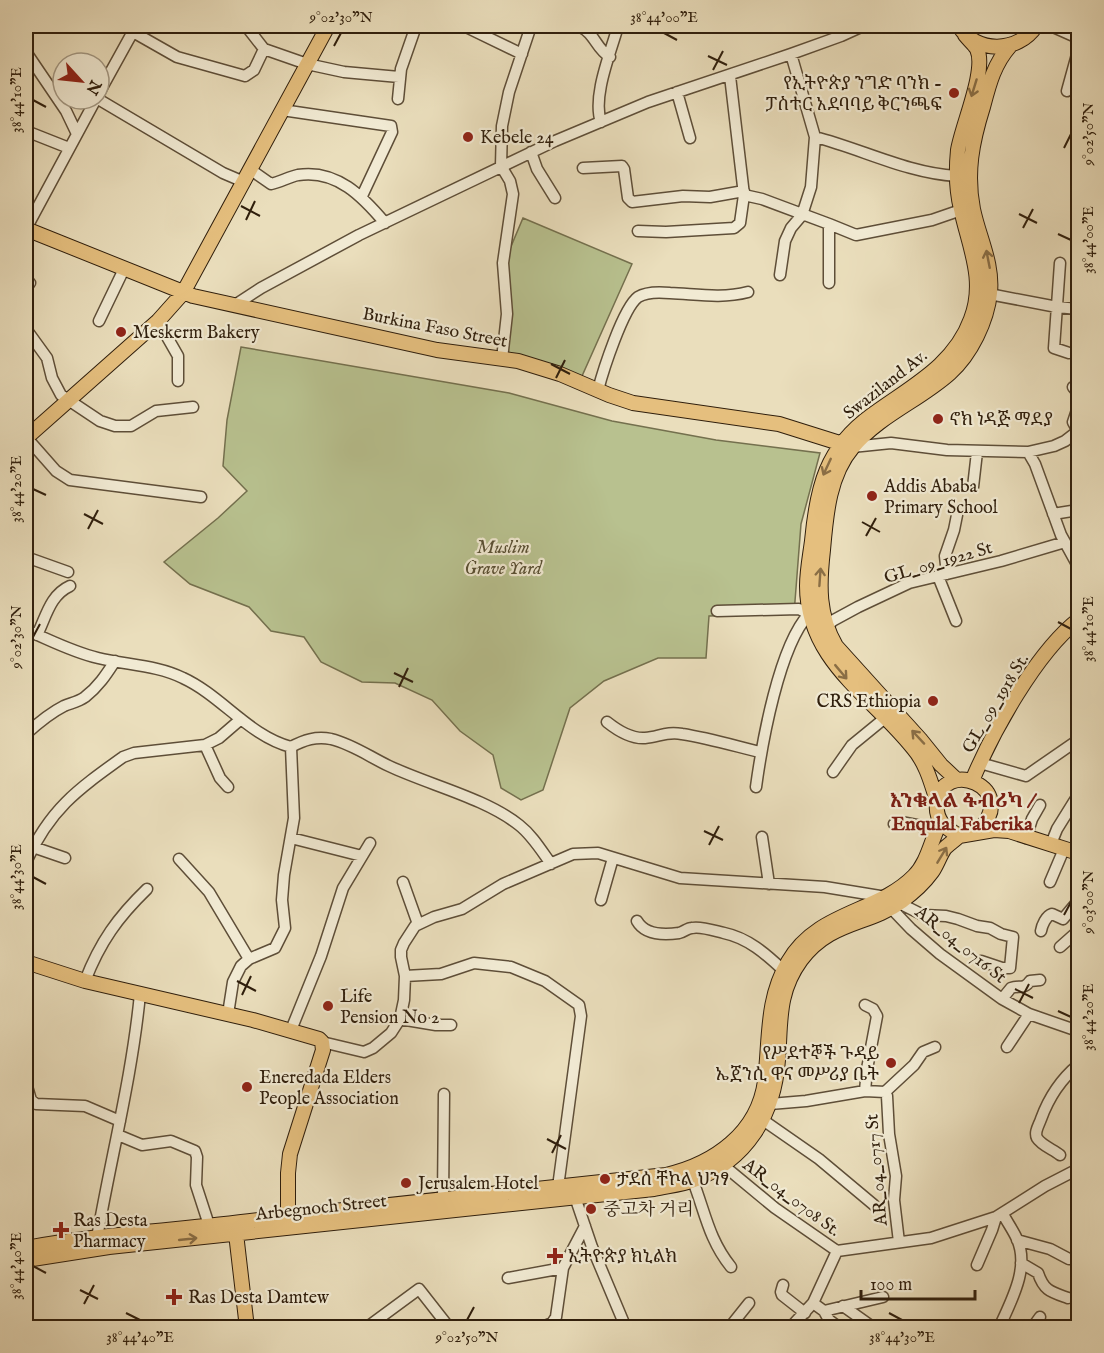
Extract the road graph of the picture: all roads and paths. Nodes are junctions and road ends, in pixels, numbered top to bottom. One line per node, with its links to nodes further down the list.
1 (246, 26): 15 (street)
2 (328, 26): 21 (main road)
3 (416, 26): 24 (street)
4 (464, 26): 18 (street)
5 (531, 26): 18 (street)
6 (579, 26): 20 (street)
7 (618, 26): 20 (street)
8 (863, 26): 19 (street)
9 (1036, 26): 14 (main road)
10 (1052, 26): 13 (street)
11 (134, 29): 15 (street); 22 (street)
12 (962, 30): 14 (main road); 41 (main road, Swaziland Av., one-way to 41)
13 (1078, 38)
14 (1010, 45): 57 (main road, Swaziland Av., one-way to 14)
15 (264, 49): 21 (street)
16 (1078, 51): 25 (street)
17 (26, 52): 33 (street)
18 (522, 54): 38 (street)
19 (791, 54): 23 (street); 34 (street)
20 (610, 57): 31 (street)
21 (307, 64): 24 (street); 29 (main road)
22 (111, 71)
23 (730, 76): 26 (street); 42 (street)
24 (399, 77): 27 (street)
25 (1067, 91)
26 (677, 92): 31 (street); 35 (street)
27 (398, 99)
28 (111, 107): 40 (street)
29 (282, 110): 40 (main road); 43 (street)
30 (90, 111): 33 (street)
31 (601, 122): 37 (street)
32 (26, 131): 36 (street)
33 (77, 134): 36 (street)
34 (815, 137): 41 (street); 46 (street)
35 (690, 138)
36 (69, 148): 49 (street)
37 (531, 152): 38 (street); 44 (street)
38 (501, 165): 47 (street); 65 (street)
39 (584, 168): 42 (street)
40 (248, 176): 43 (street); 56 (main road)
41 (956, 176): 45 (main road, Swaziland Av.)
42 (744, 193): 46 (street); 50 (street)
43 (362, 196): 47 (street)
44 (555, 198)
45 (961, 210): 48 (street); 57 (main road, Swaziland Av.)
46 (802, 215): 48 (street); 53 (street)
47 (385, 223): 58 (street)
48 (829, 224): 54 (street)
49 (26, 229): 52 (main road, Burkina Faso Street)
50 (638, 231)
51 (1060, 263): 59 (street)
52 (124, 269): 56 (main road, Burkina Faso Street); 61 (street)
53 (780, 275)
54 (830, 283)
55 (748, 292): 67 (street)
56 (183, 293): 58 (main road, Burkina Faso Street); 62 (main road)
57 (984, 293): 59 (street); 71 (main road, Swaziland Av.); 74 (main road, Swaziland Av.)
58 (235, 304): 65 (main road, Burkina Faso Street)
59 (1057, 307): 60 (street); 64 (street)
60 (1078, 309)
61 (99, 321)
62 (158, 321): 66 (street); 68 (main road)
63 (26, 329): 68 (street)
64 (1069, 353)
65 (502, 359): 67 (main road, Burkina Faso Street)
66 (178, 381)
67 (598, 390): 74 (main road, Burkina Faso Street)
68 (67, 401): 69 (street); 72 (main road)
69 (193, 407)
70 (1078, 407): 76 (street)
71 (874, 427): 73 (street); 74 (main road, Swaziland Av.)
72 (26, 438): 78 (street)
73 (891, 443): 74 (street); 75 (street)
74 (847, 445): 89 (main road, Swaziland Av., one-way to 89); 92 (main road, Swaziland Av., one-way to 74)
75 (977, 452): 76 (street); 77 (street)
76 (1028, 452): 80 (street)
77 (973, 487)
78 (201, 497)
79 (1078, 510): 80 (street)
80 (1053, 514): 82 (street)
81 (957, 515): 86 (street)
82 (1065, 542): 84 (street); 86 (street, GL_09_1922 St)
83 (26, 557): 85 (street)
84 (1078, 566)
85 (68, 572)
86 (942, 575): 91 (street); 92 (street, GL_09_1922 St)
87 (70, 586): 94 (street)
88 (717, 611): 89 (street)
89 (809, 614): 96 (main road, Swaziland Av., one-way to 96); 103 (street)
90 (1078, 620): 104 (main road, GL_09_1918 St.)
91 (956, 621)
92 (826, 626): 106 (main road, Swaziland Av., one-way to 92)
93 (26, 630): 94 (street)
94 (37, 635): 95 (street)
95 (115, 661): 97 (street); 99 (street)
96 (885, 717): 105 (street); 111 (main road, Swaziland Av.)
97 (240, 719): 101 (street); 102 (street)
98 (607, 722): 103 (street)
99 (26, 734)
100 (1078, 740): 104 (street)
101 (205, 746): 108 (street); 123 (street)
102 (291, 747): 120 (street); 131 (street)
103 (760, 752): 109 (street)
104 (980, 763): 107 (main road, GL_09_1918 St.)
105 (833, 772)
106 (957, 780): 107 (main road); 111 (main road)
107 (972, 781): 112 (main road)
108 (228, 787)
109 (756, 787)
110 (1075, 800): 124 (street)
111 (937, 801): 115 (main road)
112 (991, 804): 116 (main road); 117 (main road)
113 (1040, 805): 121 (street)
114 (894, 824): 115 (street)
115 (939, 826): 118 (main road); 138 (main road, Arbegnoch Street)
116 (978, 831): 117 (main road); 118 (main road)
117 (1009, 831): 121 (main road)
118 (959, 836): 138 (main road, Arbegnoch Street, one-way to 118)
119 (762, 837): 134 (street)
120 (291, 838): 126 (street); 144 (street)
121 (1026, 838): 124 (main road)
122 (370, 843): 126 (street)
123 (33, 847): 127 (street); 130 (street)
124 (1058, 847): 125 (main road); 133 (street)
125 (1078, 853)
126 (362, 856): 158 (street)
127 (65, 858)
128 (613, 858): 131 (street); 134 (street); 136 (street)
129 (179, 859): 144 (street)
130 (26, 862)
131 (551, 864): 140 (street)
132 (403, 882): 140 (street)
133 (1050, 882)
134 (769, 884): 138 (street)
135 (147, 889): 150 (street)
136 (601, 900)
137 (1078, 901): 141 (street)
138 (892, 902): 145 (street); 147 (main road, Arbegnoch Street); 152 (street, AR_04_0716 St); 168 (main road, Arbegnoch Street)
139 (637, 921): 147 (street)
140 (418, 924): 148 (street)
141 (1041, 931)
142 (1077, 934): 143 (street)
143 (1060, 947)
144 (249, 959): 154 (street)
145 (981, 961)
146 (26, 962): 150 (main road)
147 (783, 970): 176 (main road, Arbegnoch Street)
148 (405, 976): 156 (street); 176 (street)
149 (1040, 980): 152 (street)
150 (85, 981): 151 (main road)
151 (140, 994): 154 (main road); 170 (street)
152 (1002, 999): 155 (street, AR_04_0716 St)
153 (865, 1005): 165 (street)
154 (228, 1014): 158 (main road)
155 (1029, 1014): 159 (street, AR_04_0716 St); 162 (street)
156 (400, 1019): 157 (street); 160 (street)
157 (451, 1024)
158 (291, 1030): 160 (main road)
159 (1078, 1031)
160 (322, 1042): 179 (main road)
161 (935, 1047): 167 (street)
162 (1006, 1047)
163 (1078, 1065): 172 (street)
164 (26, 1083): 170 (street)
165 (865, 1091): 167 (street); 168 (street)
166 (444, 1094): 177 (street)
167 (886, 1094): 186 (street, AR_04_0717 St)
168 (771, 1104): 169 (main road, Arbegnoch Street)
169 (763, 1120): 173 (main road, Arbegnoch Street); 178 (street)
170 (120, 1121): 171 (street)
171 (118, 1135): 181 (street); 184 (street)
172 (1060, 1155)
173 (723, 1165): 175 (main road, Arbegnoch Street); 188 (street, AR_04_0708 St.)
174 (1078, 1170): 180 (street, AR_04_0708 St.)
175 (693, 1181): 176 (main road, Arbegnoch Street); 192 (street)
176 (568, 1190): 177 (main road, Arbegnoch Street); 182 (street); 183 (main road, Arbegnoch Street)
177 (443, 1200): 179 (main road, Arbegnoch Street)
178 (874, 1204)
179 (288, 1216): 183 (main road, Arbegnoch Street)
180 (999, 1216): 185 (street); 186 (street, AR_04_0708 St.); 191 (street)
181 (209, 1226): 183 (main road, Arbegnoch Street); 184 (main road, Arbegnoch Street)
182 (585, 1226): 193 (street); 209 (street)
183 (230, 1230): 187 (main road, Arbegnoch Street, one-way to 183); 205 (main road); 206 (main road)
184 (97, 1238): 187 (main road, Arbegnoch Street)
185 (1017, 1240): 189 (street); 190 (street)
186 (899, 1242): 188 (street, AR_04_0708 St.)
187 (26, 1250)
188 (837, 1251): 199 (street)
189 (1069, 1259)
190 (1021, 1263): 197 (street); 214 (street)
191 (977, 1265)
192 (731, 1267)
193 (563, 1268): 194 (street); 208 (street)
194 (508, 1278)
195 (783, 1285): 202 (street)
196 (883, 1297): 200 (street)
197 (1068, 1298)
198 (749, 1303): 210 (street)
199 (813, 1303): 201 (street); 202 (street)
200 (843, 1306): 201 (street); 213 (street)
201 (824, 1311): 212 (street)
202 (805, 1313): 211 (street)
203 (1040, 1317): 215 (street)
204 (448, 1326): 207 (street)
205 (239, 1328)
206 (247, 1328)
207 (366, 1328)
208 (540, 1328)
209 (626, 1328)
210 (729, 1328)
211 (790, 1328)
212 (840, 1328)
213 (874, 1328)
214 (999, 1328)
215 (1032, 1328)

